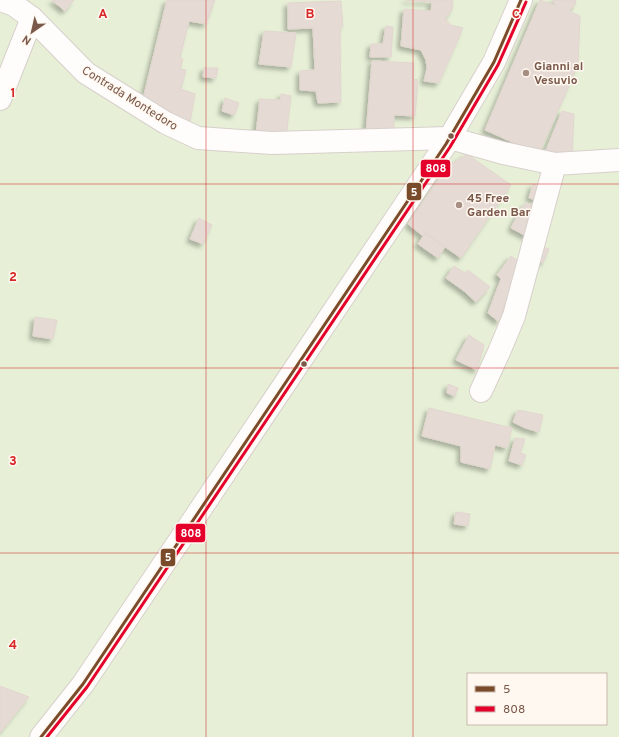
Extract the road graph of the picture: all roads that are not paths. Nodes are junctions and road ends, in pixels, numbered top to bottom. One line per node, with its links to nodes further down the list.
1 (1, 0): 3 (street, Contrada Montedoro)
2 (521, 0): 5 (street)
3 (32, 18): 4 (street); 5 (street, Contrada Montedoro)
4 (0, 99)
5 (450, 138): 7 (street, Contrada Montedoro); 9 (street)
6 (619, 160): 7 (street, Contrada Montedoro)
7 (555, 164): 8 (street)
8 (480, 391)
9 (41, 737)

